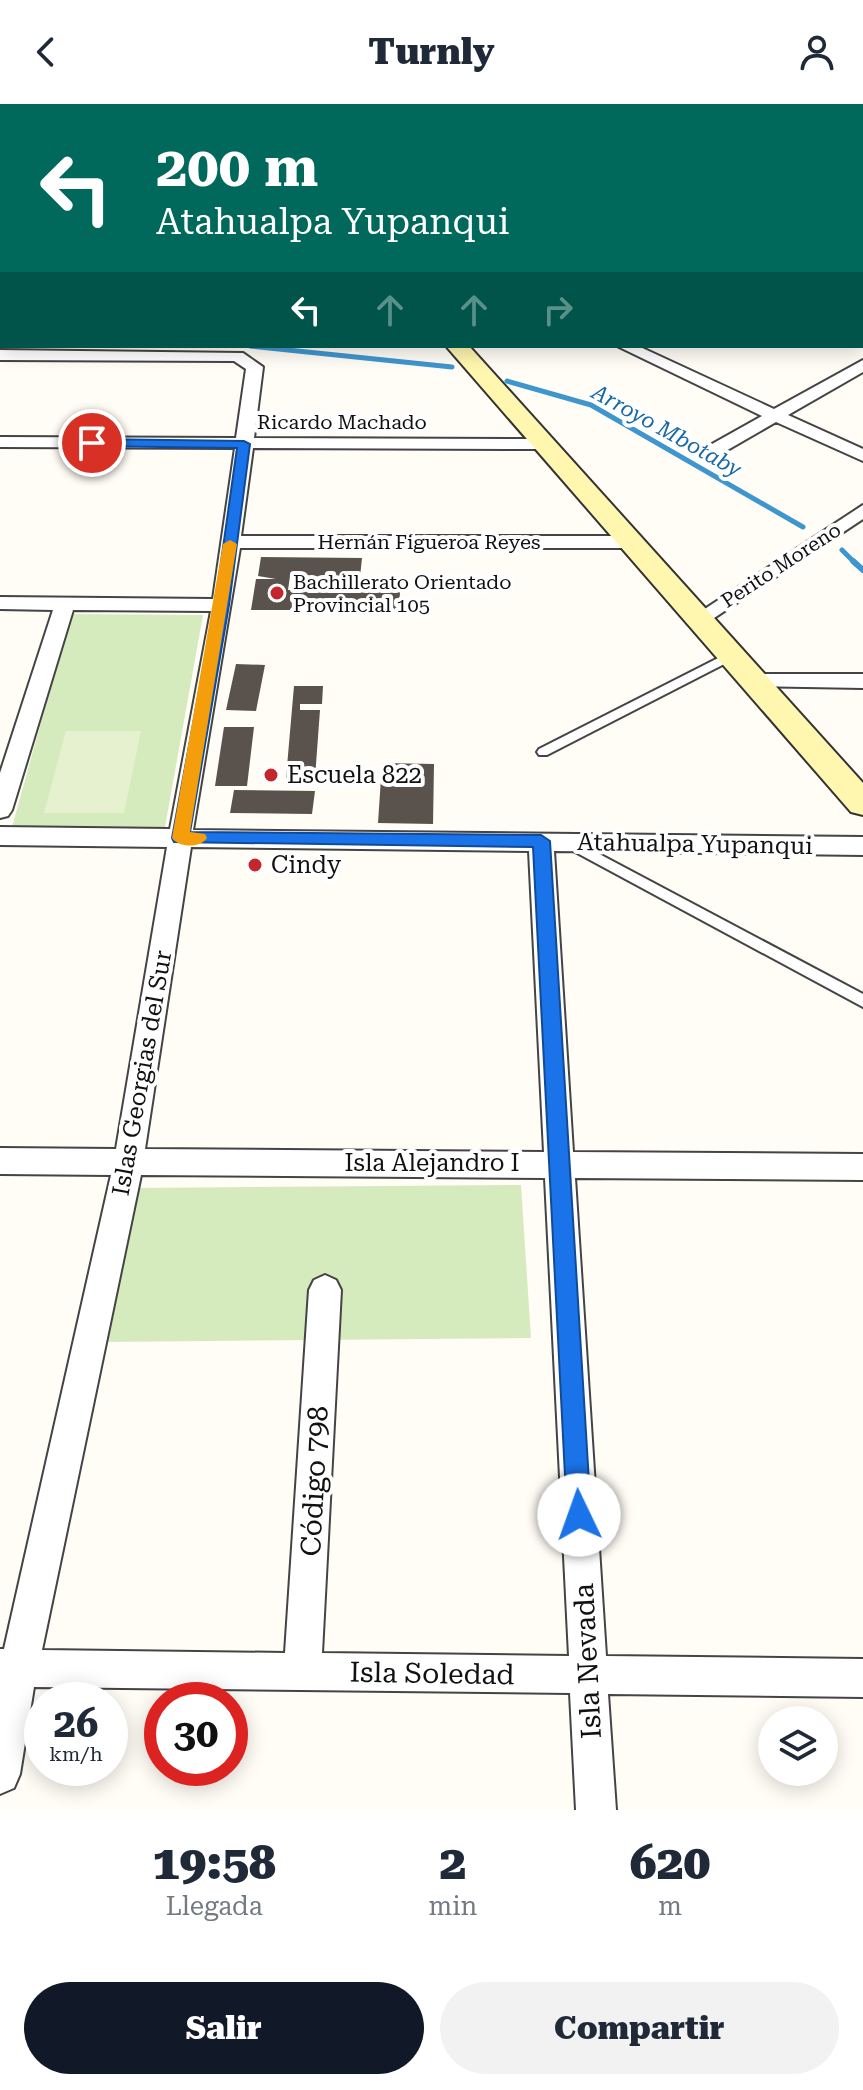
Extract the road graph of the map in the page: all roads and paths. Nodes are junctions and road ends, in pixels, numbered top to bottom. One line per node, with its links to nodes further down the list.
1 (459, 348): 8 (street)
2 (629, 348): 5 (street)
3 (0, 355): 7 (street, Islas Georgias del Sur)
4 (863, 365): 5 (street)
5 (776, 415): 9 (street); 10 (street)
6 (0, 442): 7 (street, Ricardo Machado)
7 (244, 444): 8 (street, Ricardo Machado); 12 (street, Islas Georgias del Sur)
8 (540, 444): 13 (street)
9 (718, 448)
10 (863, 456)
11 (863, 511): 17 (street, Perito Moreno)
12 (230, 542): 13 (street, Hernán Figueroa Reyes); 16 (street, Islas Georgias del Sur)
13 (628, 542): 17 (street)
14 (0, 603): 15 (street)
15 (65, 604): 16 (street); 23 (street)
16 (222, 605): 25 (street, Islas Georgias del Sur)
17 (698, 620): 18 (street)
18 (730, 656): 19 (street); 21 (lane)
19 (753, 681): 20 (street); 22 (street)
20 (863, 681)
21 (543, 752)
22 (863, 804)
23 (0, 810)
24 (0, 836): 25 (street, Atahualpa Yupanqui)
25 (180, 838): 26 (street, Atahualpa Yupanqui); 30 (street, Islas Georgias del Sur)
26 (554, 842): 27 (street, Atahualpa Yupanqui); 28 (lane); 31 (street, Isla Nevada)
27 (863, 846)
28 (863, 1001)
29 (0, 1161): 30 (street, Isla Alejandro I)
30 (129, 1161): 31 (street, Isla Alejandro I); 34 (street, Islas Georgias del Sur)
31 (559, 1164): 32 (street, Isla Alejandro I); 36 (street, Isla Nevada)
32 (863, 1167)
33 (325, 1290): 35 (street, Código 798)
34 (10, 1668): 35 (street, Isla Soledad); 38 (street, Islas Georgias del Sur)
35 (302, 1671): 36 (street, Isla Soledad)
36 (588, 1675): 37 (street, Isla Soledad); 39 (street, Isla Nevada)
37 (863, 1678)
38 (0, 1774)
39 (596, 1810)

